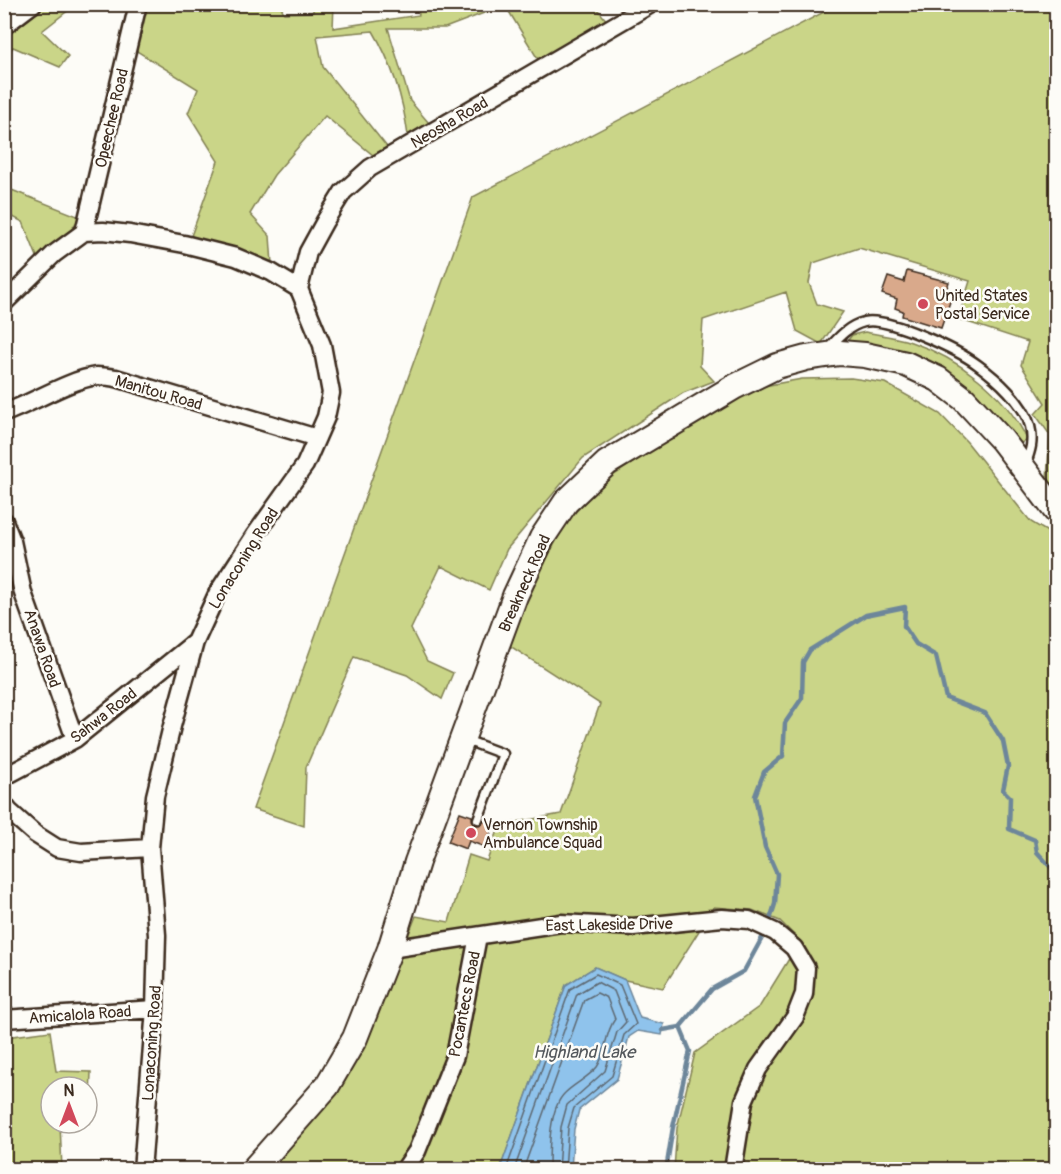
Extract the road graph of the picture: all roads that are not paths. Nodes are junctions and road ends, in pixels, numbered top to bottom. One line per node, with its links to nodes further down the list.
1 (33, 4): 4 (street)
2 (138, 4): 5 (street, Opeechee Road)
3 (651, 4): 6 (street, Neosha Road)
4 (4, 26)
5 (84, 232): 6 (street); 7 (street)
6 (299, 289): 10 (street, Lonaconing Road)
7 (4, 303)
8 (821, 356): 11 (street, Breakneck Road); 11 (lane); 15 (street, Breakneck Road)
9 (4, 413): 10 (street, Manitou Road)
10 (317, 438): 14 (street, Lonaconing Road)
11 (1023, 469): 12 (street, Breakneck Road)
12 (1056, 511)
13 (4, 521): 16 (street, Anawa Road)
14 (195, 642): 16 (street, Sahwa Road); 20 (street, Lonaconing Road)
15 (463, 738): 19 (lane); 22 (street, Breakneck Road)
16 (75, 739): 17 (street, Sahwa Road)
17 (4, 777)
18 (4, 804): 20 (street)
19 (478, 819)
20 (150, 848): 23 (street, Lonaconing Road)
21 (478, 936): 22 (street, East Lakeside Drive); 27 (street, Pocantecs Road); 28 (street, East Lakeside Drive)
22 (390, 949): 26 (street, Breakneck Road)
23 (155, 1009): 24 (street, Amicalola Road); 25 (street, Lonaconing Road)
24 (4, 1019)
25 (142, 1170)
26 (253, 1170)
27 (404, 1170)
28 (733, 1170)

